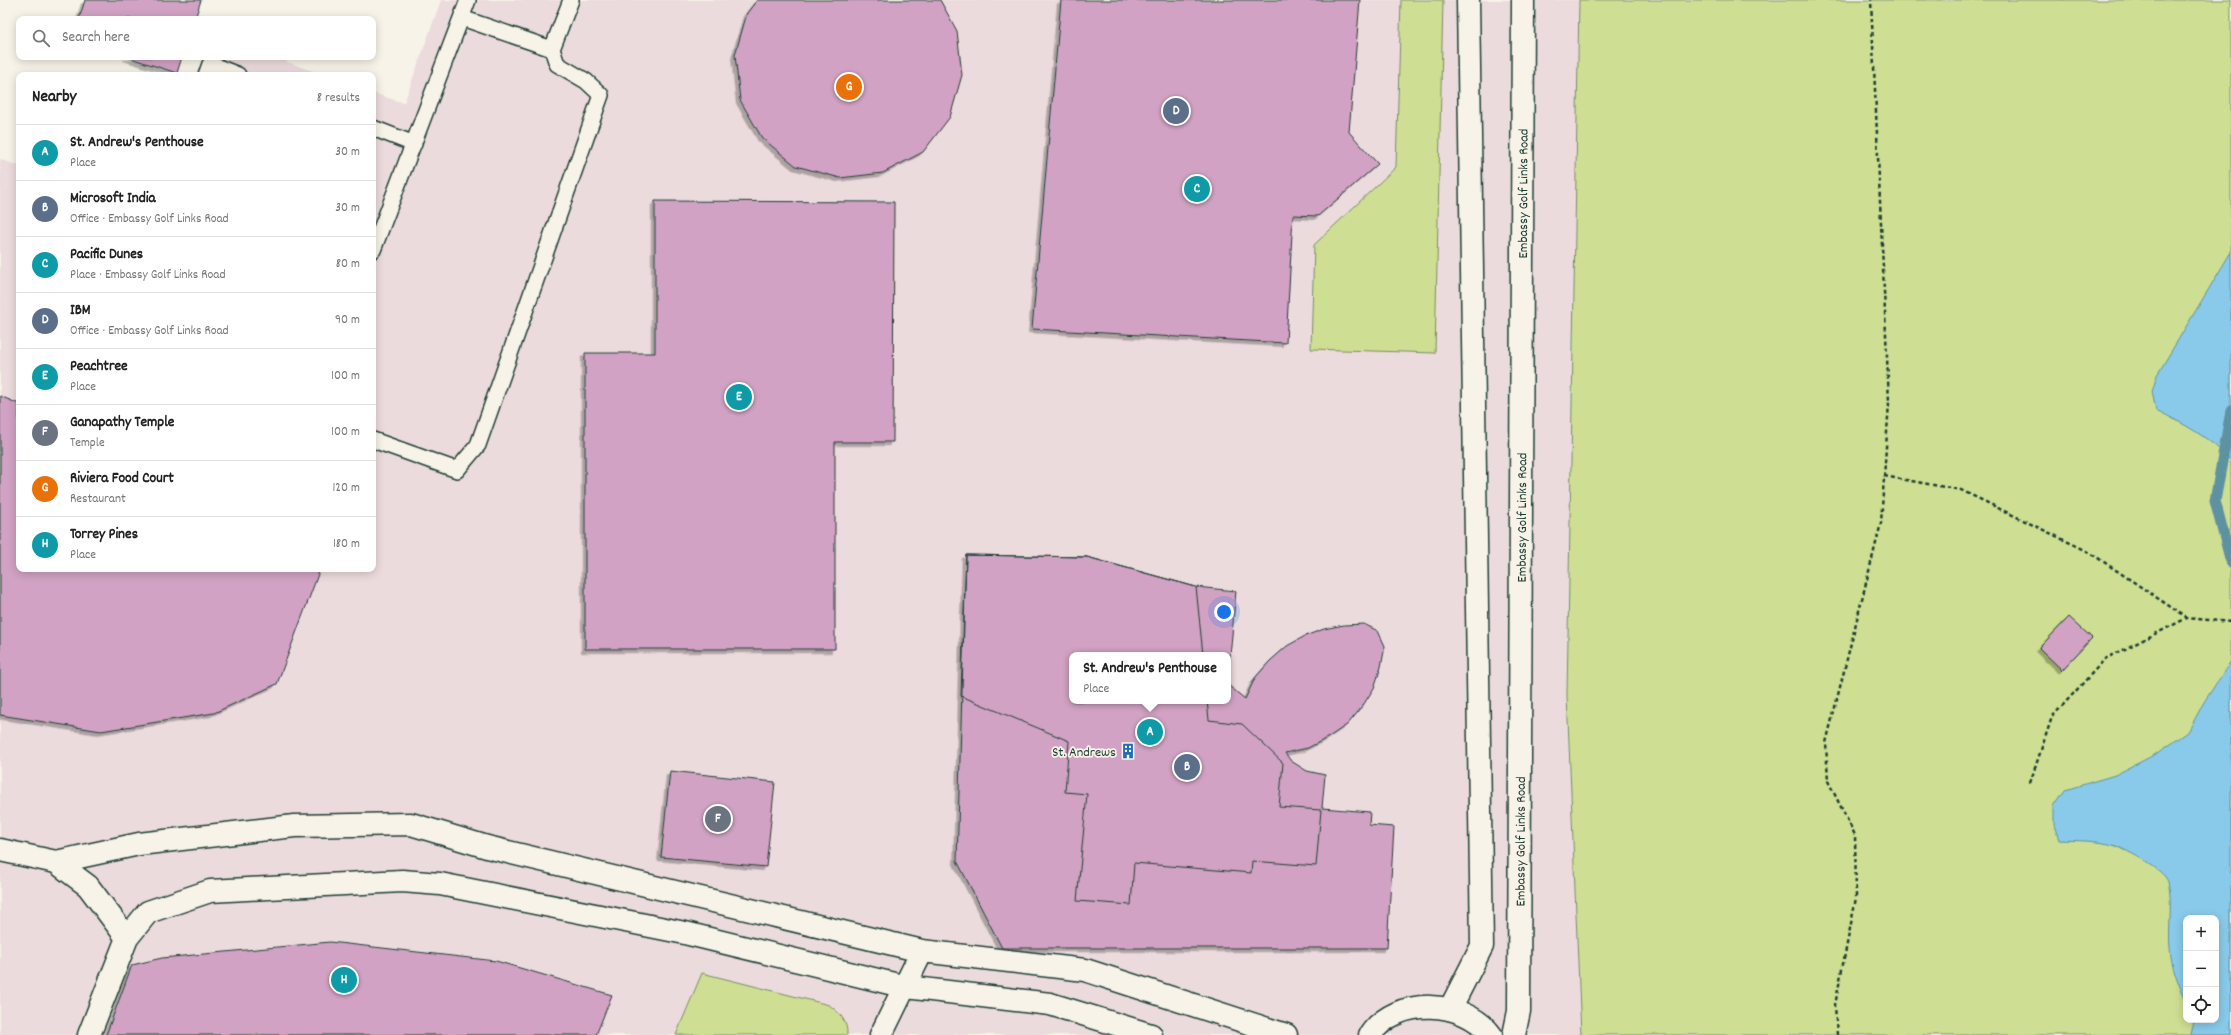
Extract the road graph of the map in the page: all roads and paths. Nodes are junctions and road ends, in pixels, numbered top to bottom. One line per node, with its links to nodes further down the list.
1 (468, 0): 6 (lane)
2 (571, 0): 7 (lane)
3 (1468, 0): 23 (street)
4 (1523, 0): 30 (street, Embassy Golf Links Road)
5 (1871, 0): 14 (path)
6 (462, 18): 7 (lane); 11 (lane)
7 (552, 49): 13 (lane)
8 (207, 72): 9 (lane)
9 (230, 72)
10 (376, 129): 11 (lane)
11 (414, 144): 12 (lane)
12 (376, 242)
13 (376, 441)
14 (1884, 476): 15 (path); 31 (path)
15 (2187, 618): 16 (path); 17 (path)
16 (2231, 622)
17 (2030, 784)
18 (0, 850): 19 (street)
19 (56, 862): 20 (street); 21 (street)
20 (127, 938): 22 (street); 24 (street)
21 (922, 951): 22 (street); 27 (street)
22 (906, 987): 25 (street); 26 (street)
23 (1450, 1009): 28 (street); 29 (street)
24 (89, 1035)
25 (882, 1035)
26 (1151, 1035)
27 (1286, 1035)
28 (1370, 1035)
29 (1491, 1035)
30 (1514, 1035)
31 (1837, 1035)

